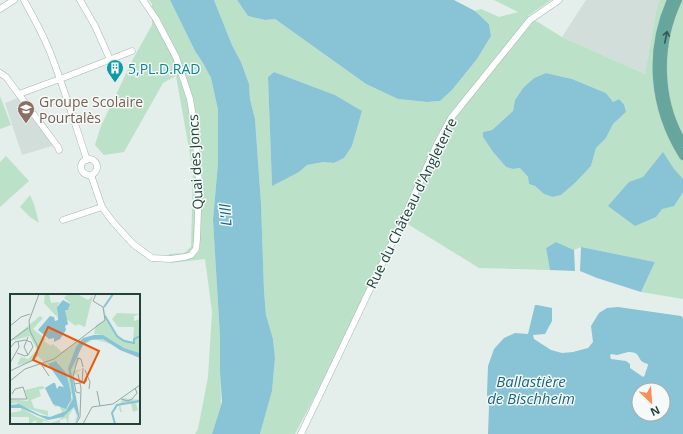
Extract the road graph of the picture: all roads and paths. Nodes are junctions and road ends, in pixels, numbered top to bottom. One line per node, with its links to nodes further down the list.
1 (14, 0): 8 (street)
2 (24, 0): 13 (street)
3 (80, 0): 10 (street)
4 (143, 0): 20 (street, Quai des Joncs)
5 (559, 0): 22 (street, Rue du Château d'Angleterre)
6 (671, 0): 17 (main road)
7 (678, 0): 15 (main road, one-way to 7)
8 (0, 9)
9 (132, 51): 10 (street)
10 (111, 60): 11 (street); 13 (street)
11 (116, 73)
12 (0, 74): 14 (street)
13 (60, 79): 14 (street); 18 (street)
14 (19, 94): 16 (street)
15 (683, 143)
16 (59, 150)
17 (683, 156)
18 (87, 160): 19 (street); 19 (street)
19 (91, 175): 20 (street)
20 (102, 207): 21 (street)
21 (63, 220)
22 (301, 434)

